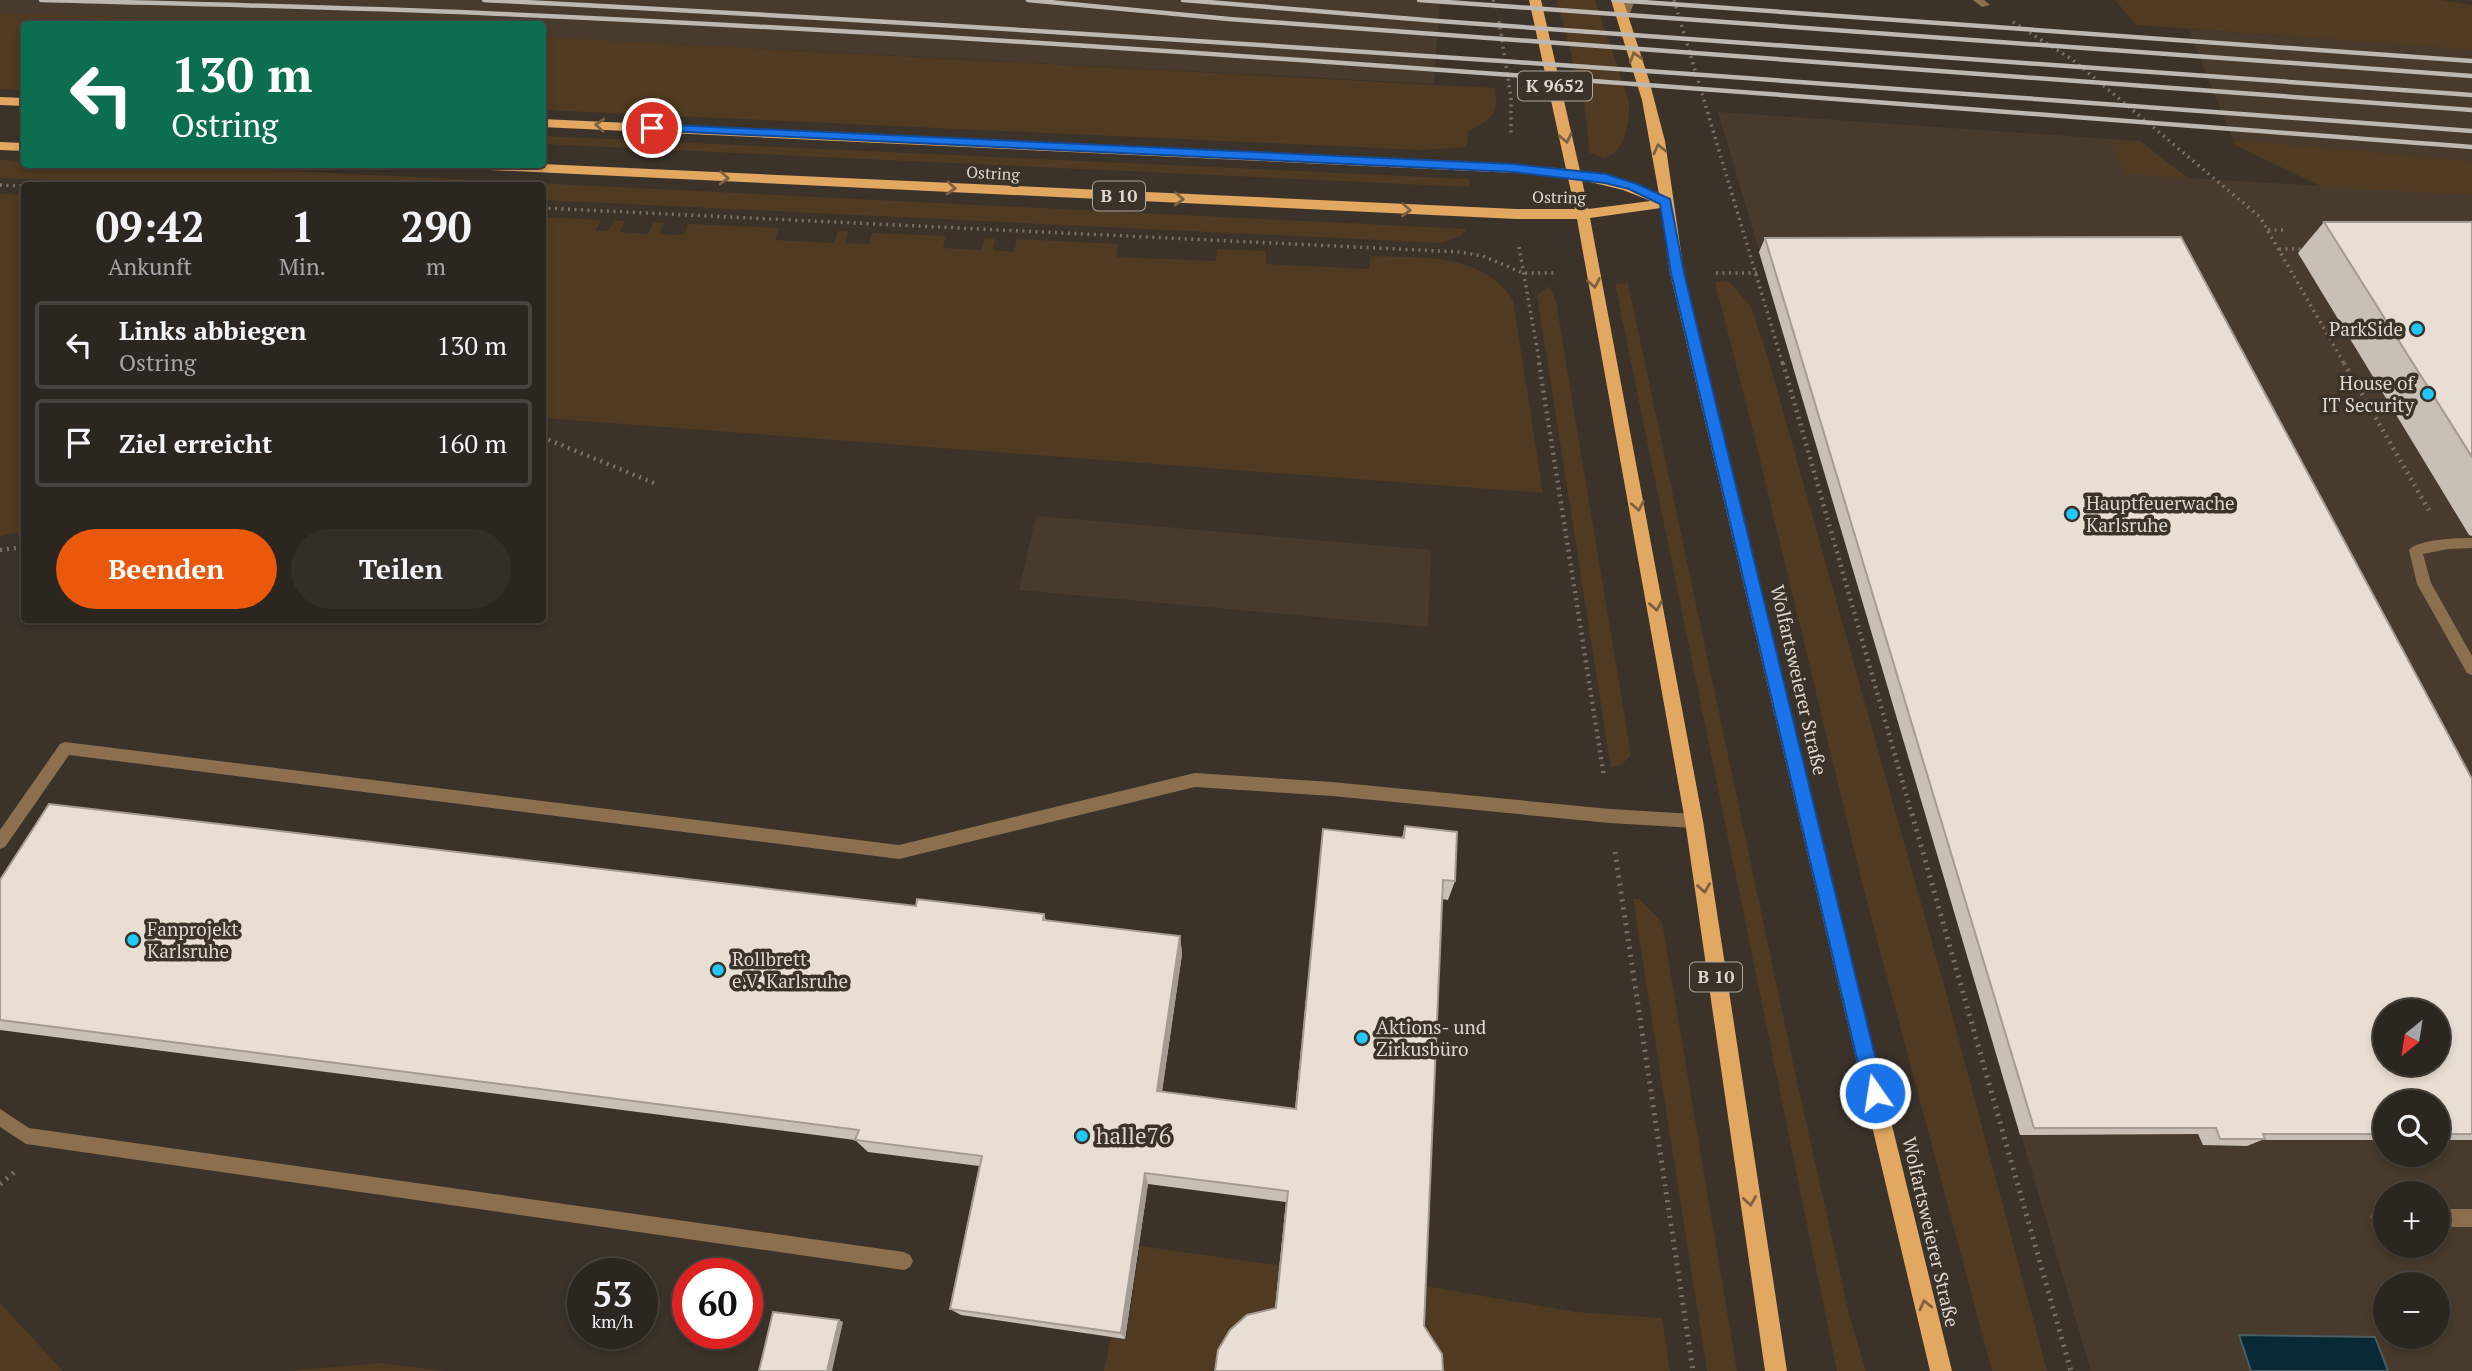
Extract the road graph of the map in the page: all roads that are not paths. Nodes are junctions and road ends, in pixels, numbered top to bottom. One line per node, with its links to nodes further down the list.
1 (1535, 0): 11 (main road, K 9652, one-way to 11)
2 (1617, 0): 4 (main road, Wolfartsweierer Straße)
3 (1630, 0): 4 (street)
4 (1623, 18): 12 (main road, Wolfartsweierer Straße, one-way to 4)
5 (0, 101): 6 (main road)
6 (21, 102)
7 (546, 123): 11 (main road, Ostring, one-way to 7)
8 (0, 146): 9 (main road)
9 (21, 147)
10 (531, 168): 13 (main road, Ostring / B 10, one-way to 13)
11 (1573, 173): 12 (main road, Ostring); 13 (main road, K 9652)
12 (1666, 202): 13 (main road, Ostring / B 10); 23 (main road, Wolfartsweierer Straße, one-way to 12)
13 (1583, 216): 16 (main road, B 10, one-way to 16)
14 (2472, 543): 15 (street)
15 (2472, 668)
16 (1694, 821): 17 (street); 22 (main road, B 10, one-way to 22)
17 (0, 842)
18 (0, 1117): 21 (street)
19 (2450, 1217): 20 (street)
20 (2472, 1218)
21 (904, 1261)
22 (1776, 1371)
23 (1941, 1371)

